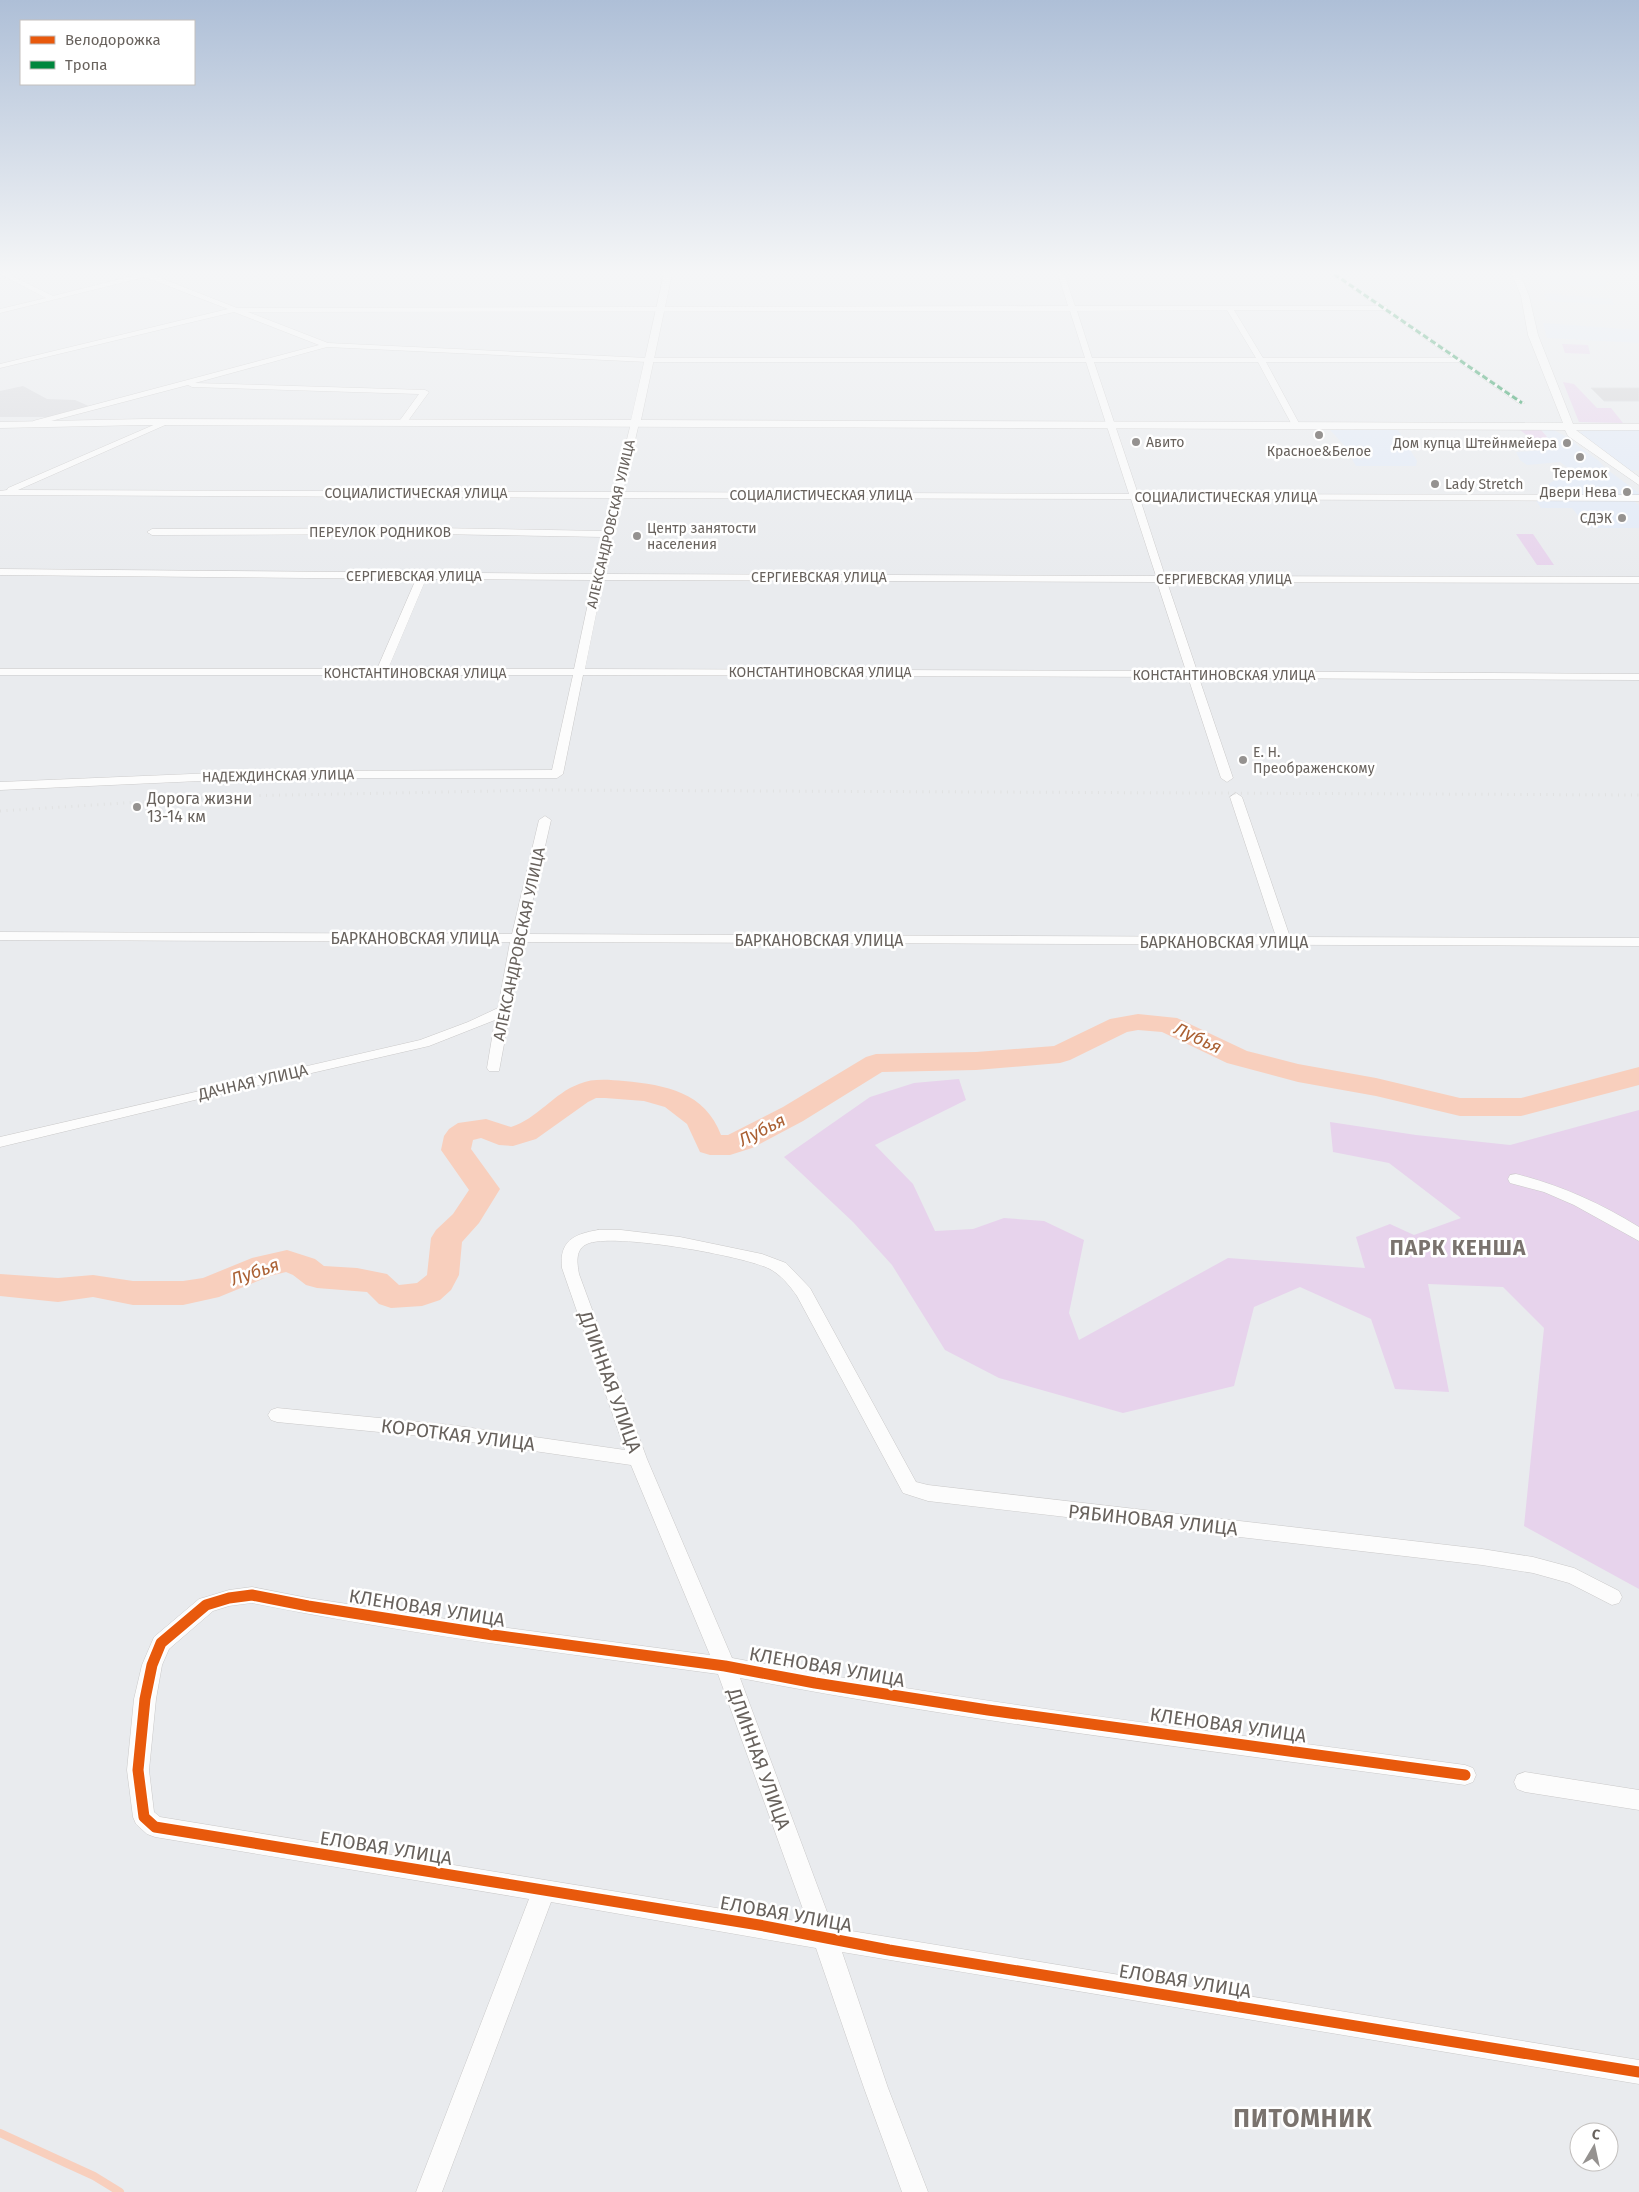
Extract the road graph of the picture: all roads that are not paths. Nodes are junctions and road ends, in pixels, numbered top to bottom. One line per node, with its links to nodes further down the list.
1 (207, 376): 7 (street)
2 (645, 376): 12 (street, АЛЕКСАНДРОВСКАЯ УЛИЦА)
3 (1094, 376): 13 (street)
4 (1270, 376): 15 (street)
5 (1483, 376): 8 (street)
6 (1549, 376): 16 (street)
7 (178, 384): 10 (street); 11 (street)
8 (1522, 403)
9 (168, 422): 10 (street); 11 (street); 19 (street)
10 (36, 423): 14 (street)
11 (402, 423): 12 (street)
12 (635, 423): 13 (street); 20 (street, АЛЕКСАНДРОВСКАЯ УЛИЦА)
13 (1110, 424): 15 (street); 21 (street)
14 (0, 425)
15 (1296, 425): 16 (street)
16 (1568, 427): 17 (street); 18 (street)
17 (1639, 427)
18 (1639, 482)
19 (2, 494): 20 (street, СОЦИАЛИСТИЧЕСКАЯ УЛИЦА)
20 (618, 494): 21 (street, СОЦИАЛИСТИЧЕСКАЯ УЛИЦА); 24 (street, АЛЕКСАНДРОВСКАЯ УЛИЦА)
21 (1135, 497): 22 (street, СОЦИАЛИСТИЧЕСКАЯ УЛИЦА); 28 (street)
22 (1639, 498)
23 (152, 532): 24 (street, ПЕРЕУЛОК РОДНИКОВ)
24 (609, 534): 27 (street, АЛЕКСАНДРОВСКАЯ УЛИЦА)
25 (0, 572): 26 (street, СЕРГИЕВСКАЯ УЛИЦА)
26 (422, 576): 27 (street, СЕРГИЕВСКАЯ УЛИЦА); 31 (street)
27 (599, 576): 28 (street, СЕРГИЕВСКАЯ УЛИЦА); 32 (street, АЛЕКСАНДРОВСКАЯ УЛИЦА)
28 (1162, 579): 29 (street, СЕРГИЕВСКАЯ УЛИЦА); 33 (street)
29 (1639, 580)
30 (0, 672): 31 (street, КОНСТАНТИНОВСКАЯ УЛИЦА)
31 (381, 673): 32 (street, КОНСТАНТИНОВСКАЯ УЛИЦА)
32 (578, 673): 33 (street, КОНСТАНТИНОВСКАЯ УЛИЦА); 35 (street, АЛЕКСАНДРОВСКАЯ УЛИЦА)
33 (1192, 675): 34 (street, КОНСТАНТИНОВСКАЯ УЛИЦА); 36 (street)
34 (1639, 677)
35 (557, 774): 37 (street, НАДЕЖДИНСКАЯ УЛИЦА)
36 (1227, 778)
37 (0, 786)
38 (1236, 797): 42 (street)
39 (545, 820): 41 (street, АЛЕКСАНДРОВСКАЯ УЛИЦА)
40 (0, 936): 41 (street, БАРКАНОВСКАЯ УЛИЦА)
41 (517, 939): 42 (street, БАРКАНОВСКАЯ УЛИЦА); 44 (street, АЛЕКСАНДРОВСКАЯ УЛИЦА)
42 (1285, 942): 43 (street, БАРКАНОВСКАЯ УЛИЦА)
43 (1639, 942)
44 (503, 1011): 45 (street, АЛЕКСАНДРОВСКАЯ УЛИЦА); 46 (street, ДАЧНАЯ УЛИЦА)
45 (494, 1068)
46 (0, 1142)
47 (1516, 1179): 48 (street)
48 (1639, 1234)
49 (571, 1274): 51 (street, ДЛИННАЯ УЛИЦА); 52 (street, РЯБИНОВАЯ УЛИЦА)
50 (277, 1415): 51 (street, КОРОТКАЯ УЛИЦА)
51 (638, 1459): 54 (street, ДЛИННАЯ УЛИЦА)
52 (1612, 1597)
53 (190, 1617): 54 (street, КЛЕНОВАЯ УЛИЦА); 58 (street, ЕЛОВАЯ УЛИЦА)
54 (725, 1666): 55 (street, КЛЕНОВАЯ УЛИЦА); 59 (street, ДЛИННАЯ УЛИЦА)
55 (1465, 1774)
56 (1526, 1782): 57 (street)
57 (1639, 1800)
58 (544, 1890): 59 (street, ЕЛОВАЯ УЛИЦА); 61 (street)
59 (825, 1938): 60 (street, ЕЛОВАЯ УЛИЦА); 62 (street, ДЛИННАЯ УЛИЦА)
60 (1639, 2072)
61 (429, 2192)
62 (915, 2192)

